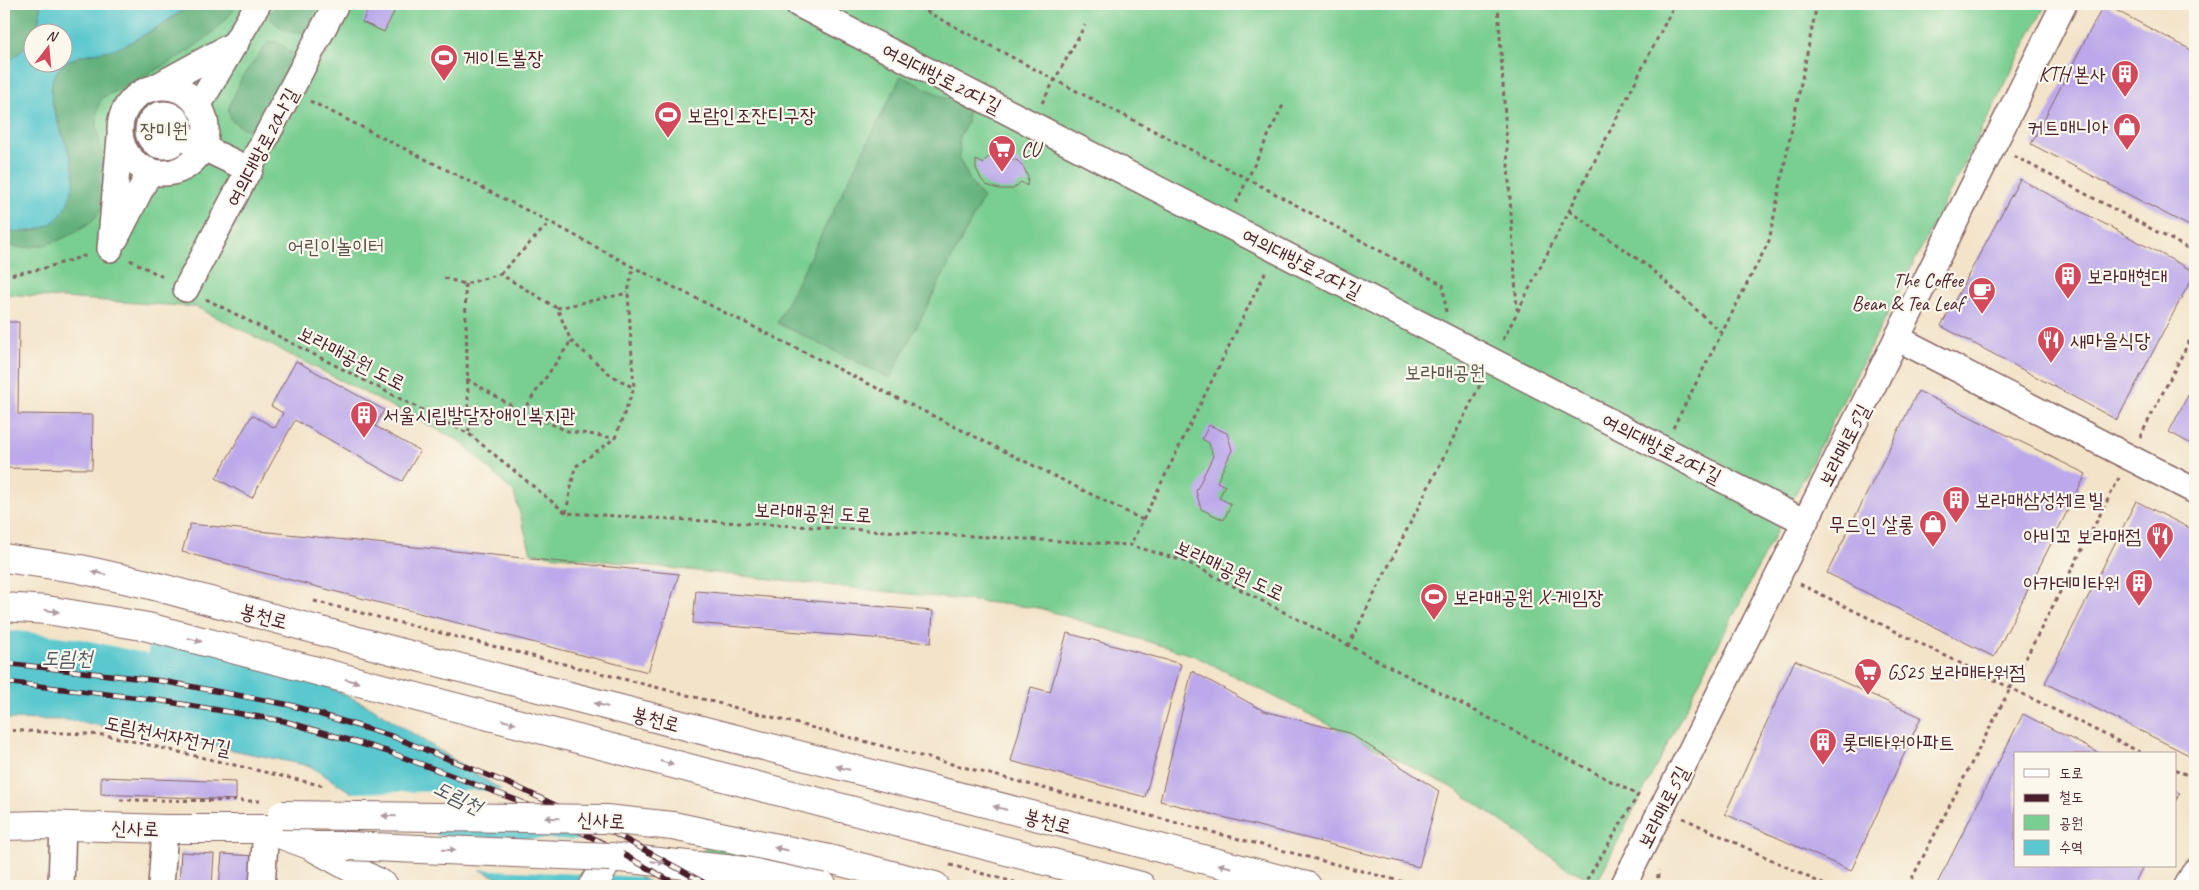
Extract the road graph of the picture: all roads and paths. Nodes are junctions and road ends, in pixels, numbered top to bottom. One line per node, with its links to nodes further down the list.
1 (258, 4): 10 (street)
2 (336, 4): 13 (street, 여의대방로20나길)
3 (798, 4): 16 (street, 여의대방로20다길)
4 (912, 4): 11 (path)
5 (1498, 4): 41 (path)
6 (1674, 4): 25 (path)
7 (1817, 4): 43 (path)
8 (2064, 4): 19 (street, 보라매로5길)
9 (1086, 25): 11 (path)
10 (236, 43): 12 (street); 14 (street)
11 (1055, 80): 16 (path); 24 (path)
12 (150, 89): 14 (street); 17 (street); 18 (street)
13 (291, 92): 23 (street, 여의대방로20나길); 26 (path)
14 (194, 103): 17 (street); 20 (street)
15 (1284, 105): 24 (path)
16 (1030, 123): 27 (street, 여의대방로20다길)
17 (164, 130): 18 (street); 18 (street); 20 (street); 21 (street); 22 (street)
18 (123, 133): 21 (street); 28 (street)
19 (1994, 146): 30 (path); 44 (street, 보라매로5길)
20 (203, 147): 22 (street); 23 (street)
21 (148, 170): 22 (street); 28 (street)
22 (180, 170)
23 (250, 170): 38 (street, 여의대방로20나길)
24 (1248, 179): 27 (path); 45 (path)
25 (1569, 211): 41 (path); 43 (path)
26 (550, 222): 31 (path); 33 (path)
27 (1226, 224): 29 (street, 여의대방로20다길)
28 (110, 249): 35 (path); 38 (path, 보라매공원 도로)
29 (1276, 250): 45 (street, 여의대방로20다길); 57 (path)
30 (2195, 252)
31 (634, 267): 39 (path); 57 (path)
32 (4, 272): 35 (path)
33 (500, 274): 37 (path); 40 (path)
34 (4, 276): 35 (path)
35 (9, 276)
36 (444, 278): 37 (path)
37 (465, 284): 48 (path)
38 (186, 289): 51 (path, 보라매공원 도로)
39 (628, 293): 40 (path); 49 (path)
40 (557, 308): 46 (path)
41 (1518, 311): 47 (path)
42 (2195, 330): 54 (path)
43 (1722, 333): 53 (path)
44 (1898, 338): 54 (street); 58 (street, 보라매로5길)
45 (1450, 340): 47 (street, 여의대방로20다길)
46 (571, 341): 49 (path); 50 (path)
47 (1492, 361): 53 (street, 여의대방로20다길); 64 (path)
48 (467, 379): 50 (path); 51 (path)
49 (634, 388): 52 (path)
50 (522, 412): 52 (path)
51 (469, 434): 56 (path, 보라매공원 도로)
52 (615, 438): 56 (path)
53 (1662, 448): 58 (street, 여의대방로20다길)
54 (2130, 457): 55 (street); 65 (path)
55 (2195, 491)
56 (566, 513): 59 (path, 보라매공원 도로)
57 (1143, 520): 59 (path)
58 (1805, 522): 61 (street, 보라매로5길)
59 (1130, 545): 64 (path, 보라매공원 도로)
60 (4, 558): 89 (main road, 봉천로, one-way to 60)
61 (1780, 574): 65 (path); 93 (street, 보라매로5길)
62 (313, 601): 90 (path)
63 (4, 607): 88 (main road, 봉천로, one-way to 88)
64 (1348, 646): 80 (path, 보라매공원 도로)
65 (2010, 688): 67 (path); 95 (path)
66 (4, 730): 70 (path, 도림천서자전거길)
67 (2140, 752)
68 (2176, 770): 69 (path)
69 (2195, 779)
70 (324, 786)
71 (110, 800): 72 (path)
72 (270, 815): 76 (main road, 신사로); 77 (main road, 신사로); 83 (street); 87 (main road, 신사로, one-way to 72, bridge)
73 (1683, 818): 94 (path)
74 (63, 825): 75 (main road, 신사로); 76 (main road, 신사로); 81 (street)
75 (4, 826)
76 (165, 829): 82 (street)
77 (312, 846): 78 (main road, 신사로, one-way to 78, bridge); 84 (main road)
78 (610, 857): 85 (main road); 86 (main road, 신사로, one-way to 86)
79 (2195, 871): 96 (street)
80 (1585, 883): 91 (path); 92 (path)
81 (61, 886)
82 (161, 886)
83 (262, 886)
84 (384, 886)
85 (593, 886)
86 (823, 886)
87 (934, 886)
88 (1141, 886)
89 (1307, 886)
90 (1419, 886)
91 (1580, 886)
92 (1593, 886)
93 (1623, 886)
94 (1827, 886)
95 (1908, 886)
96 (2187, 886)

